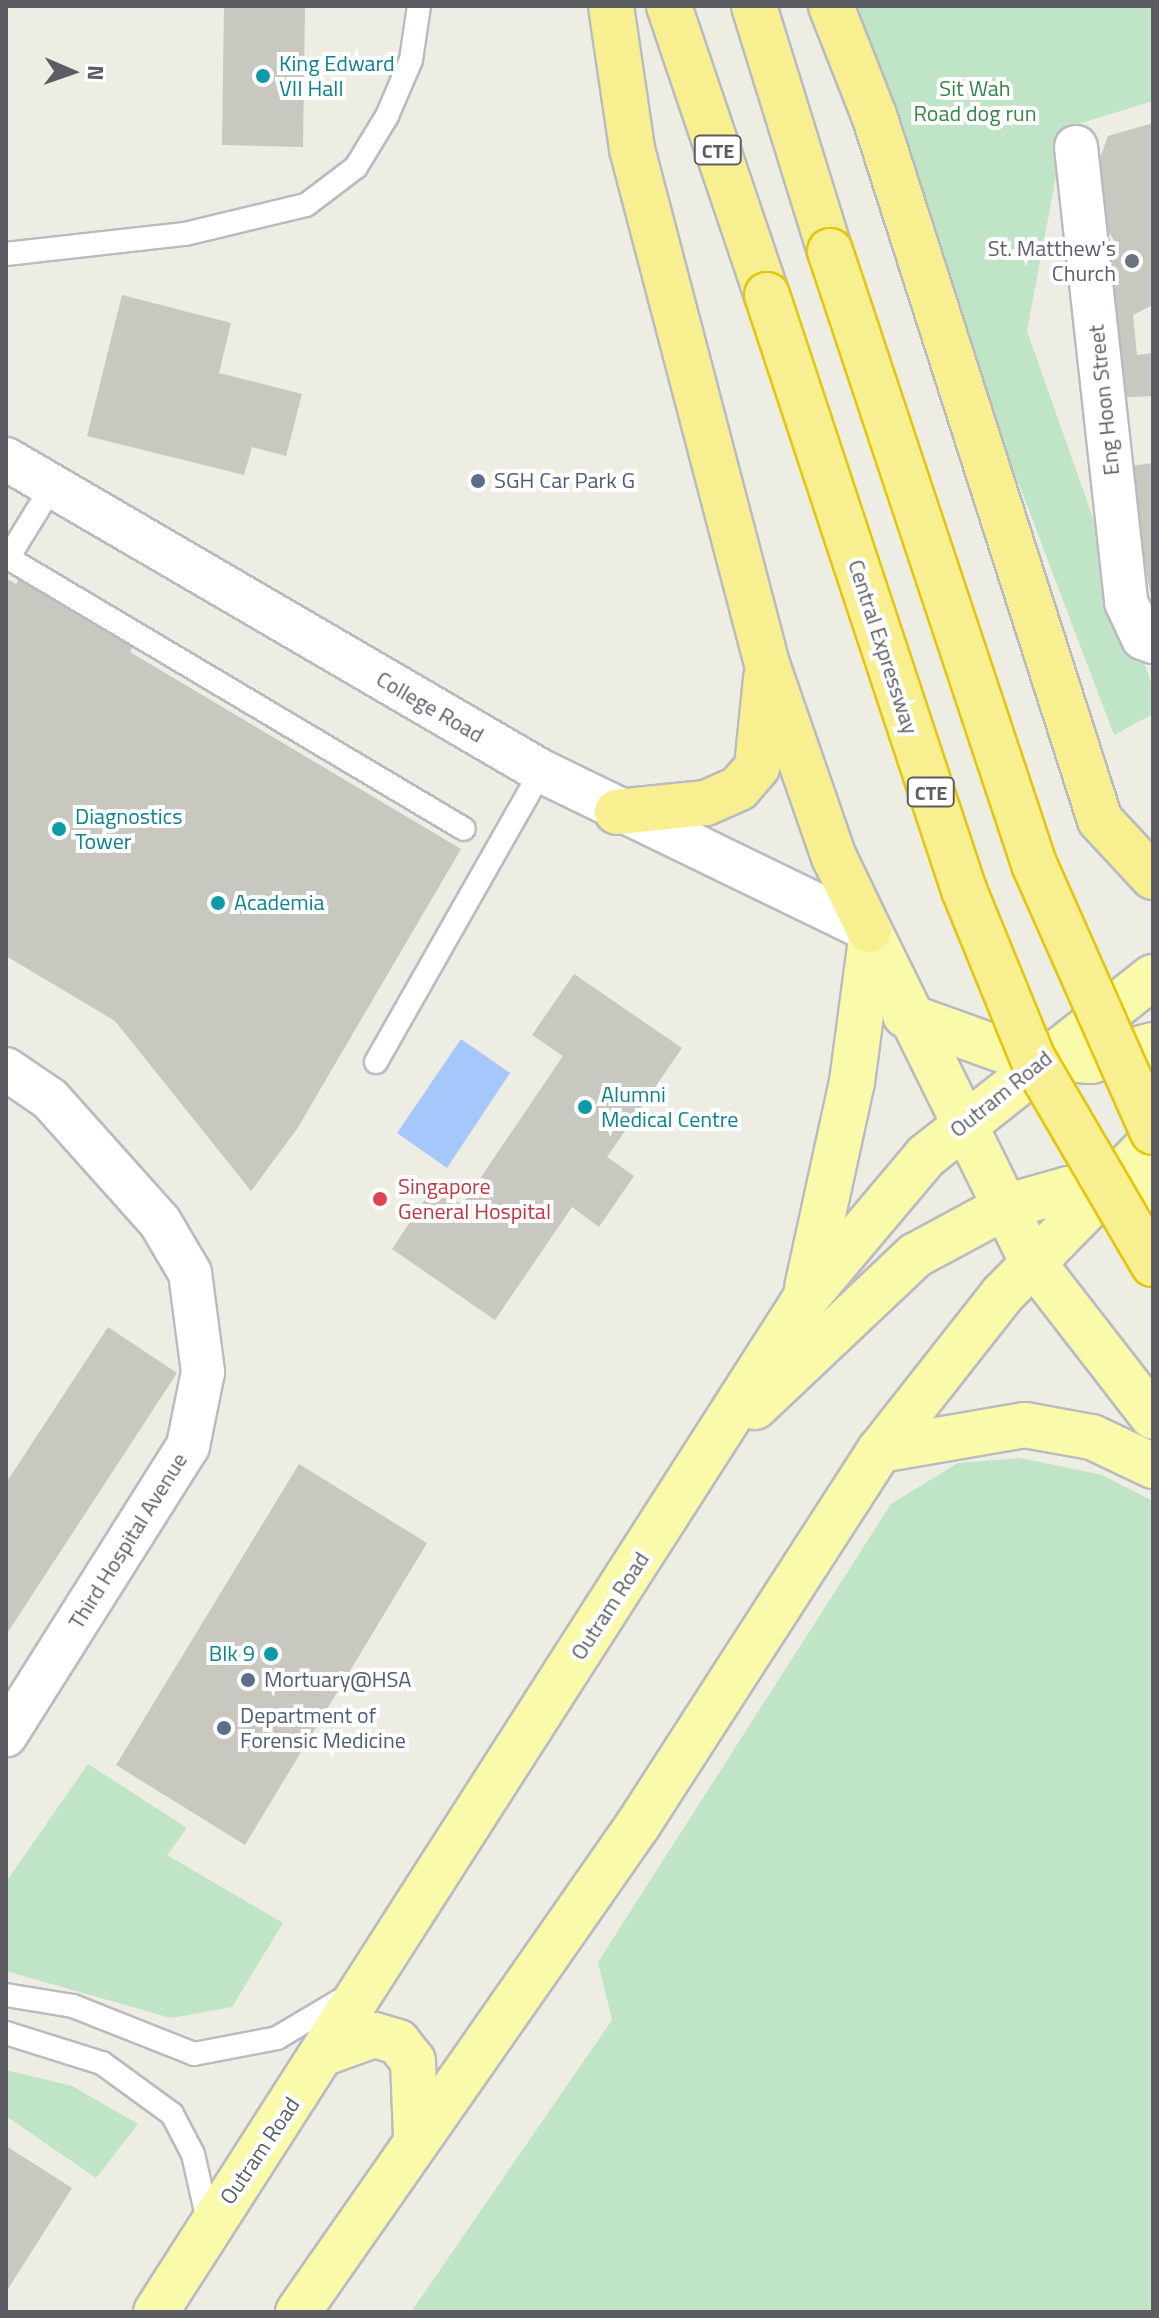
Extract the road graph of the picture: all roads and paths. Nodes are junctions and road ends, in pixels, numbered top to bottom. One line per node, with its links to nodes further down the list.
1 (419, 6): 7 (lane)
2 (611, 6): 11 (highway)
3 (669, 6): 30 (highway, Central Expressway / CTE, bridge)
4 (754, 6): 24 (highway, bridge)
5 (831, 6): 15 (highway)
6 (1076, 147): 10 (street, Eng Hoon Street)
7 (6, 254)
8 (6, 459): 9 (street, College Road)
9 (51, 488): 12 (street, College Road); 14 (lane)
10 (1153, 642)
11 (767, 664): 13 (highway); 16 (highway)
12 (541, 771): 13 (street, College Road); 21 (lane)
13 (617, 812): 16 (street, College Road)
14 (464, 829)
15 (1153, 877)
16 (870, 934): 18 (main road); 31 (main road)
17 (1153, 977): 20 (main road, Outram Road)
18 (905, 1015): 20 (main road); 23 (main road)
19 (1153, 1045): 20 (main road)
20 (1044, 1058): 23 (main road, Outram Road)
21 (376, 1062)
22 (6, 1069): 36 (street, Third Hospital Avenue)
23 (960, 1127): 28 (main road); 31 (main road, Outram Road)
24 (1153, 1132)
25 (1153, 1141): 26 (main road)
26 (1101, 1187): 27 (main road); 28 (main road); 29 (main road)
27 (1153, 1190)
28 (1005, 1207): 29 (main road); 33 (main road)
29 (1032, 1261): 32 (main road); 34 (main road)
30 (1153, 1264)
31 (803, 1302): 33 (main road, Outram Road)
32 (1153, 1417)
33 (719, 1441): 37 (main road, Outram Road)
34 (880, 1450): 35 (main road); 41 (main road)
35 (1153, 1466)
36 (6, 1735)
37 (370, 1982): 38 (lane); 40 (main road, Outram Road)
38 (6, 1995)
39 (6, 2033): 42 (lane)
40 (327, 2052): 41 (main road); 42 (main road, Outram Road)
41 (416, 2136): 44 (main road)
42 (209, 2226): 43 (main road, Outram Road)
43 (156, 2312)
44 (298, 2312)

